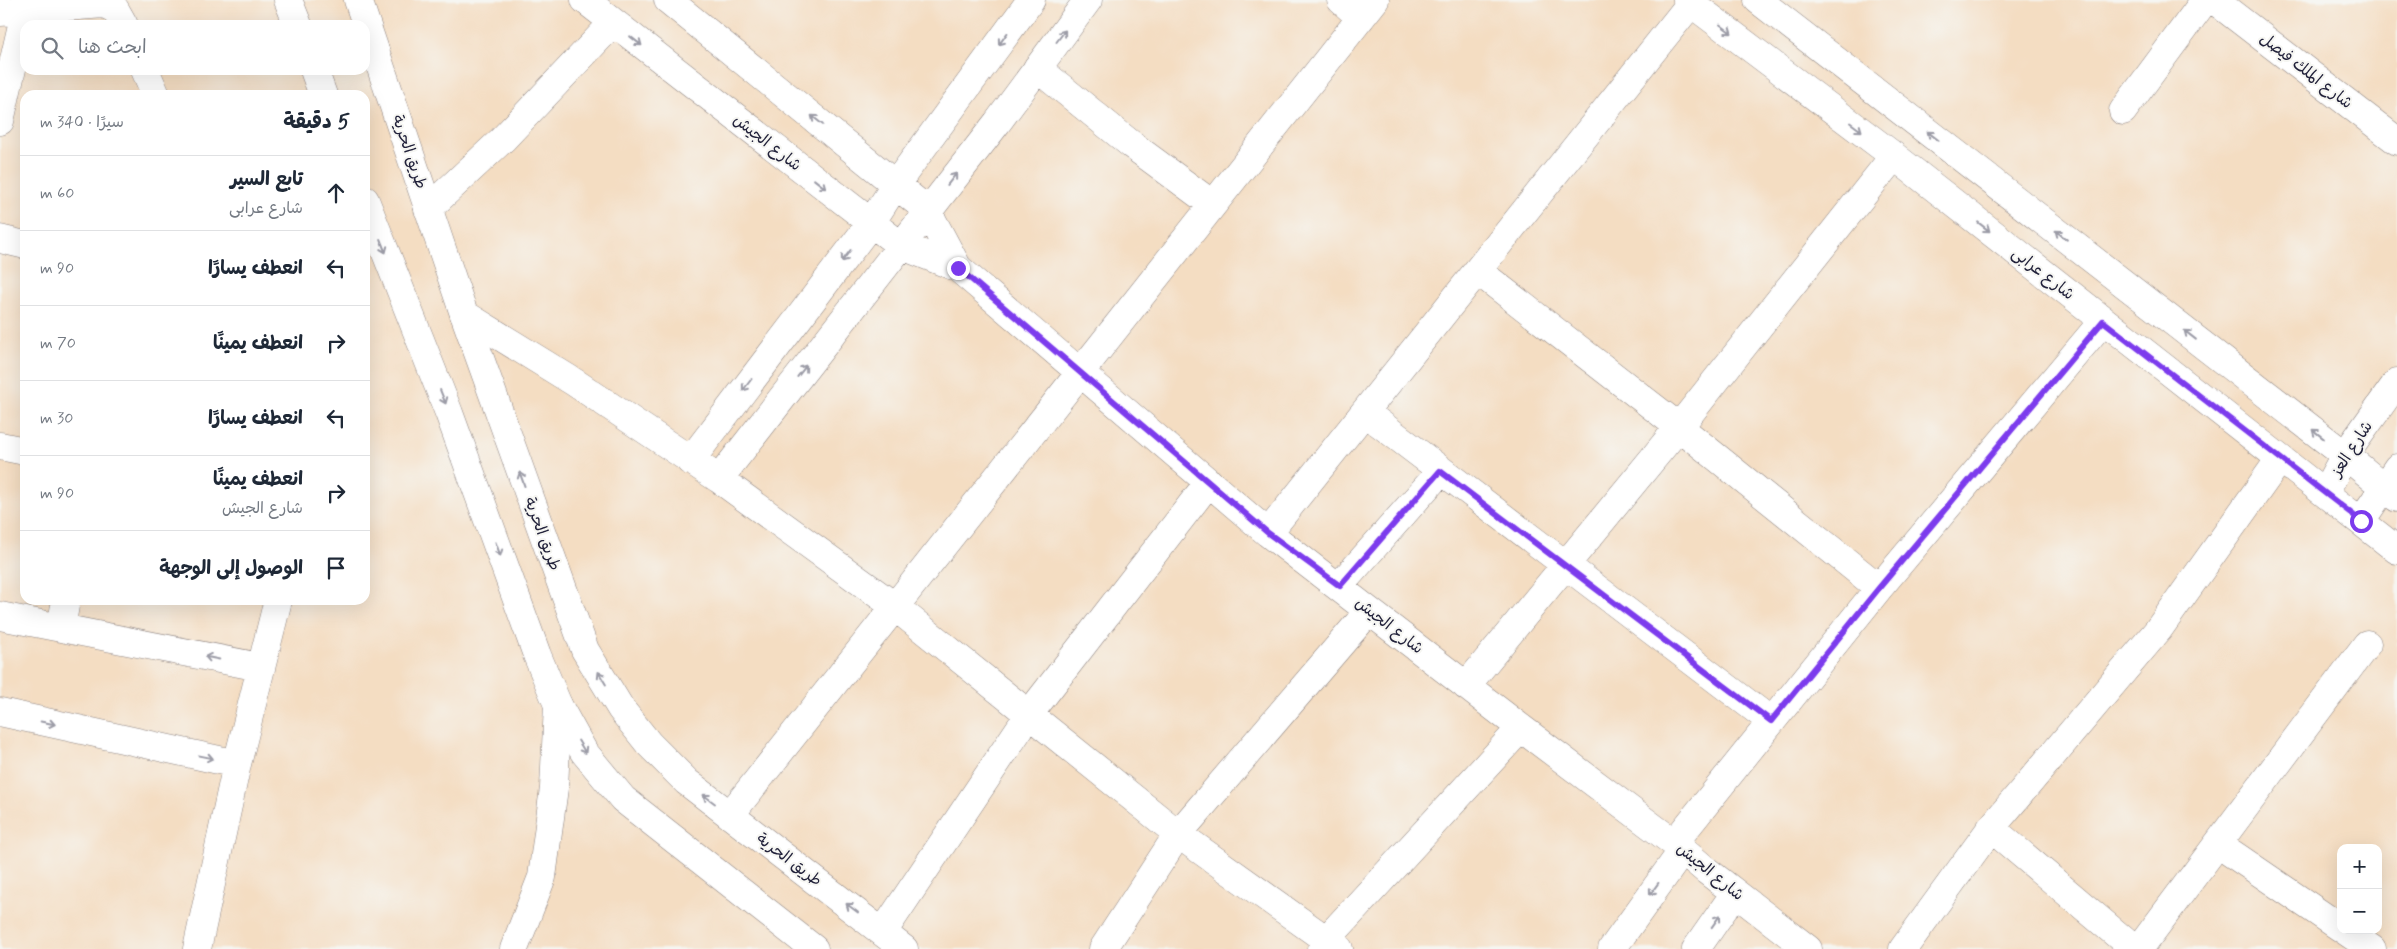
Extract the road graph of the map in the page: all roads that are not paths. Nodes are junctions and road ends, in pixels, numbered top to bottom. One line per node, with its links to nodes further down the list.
1 (288, 0): 14 (street)
2 (358, 0): 15 (street, طريق الحرية)
3 (585, 0): 16 (street, شارع الجيش)
4 (668, 0): 27 (street, شارع الجيش, one-way to 4)
5 (1031, 0): 27 (street, one-way to 27)
6 (1088, 0): 18 (street, one-way to 6)
7 (1758, 0): 46 (street, one-way to 7)
8 (2205, 0): 23 (street)
9 (2214, 0): 25 (street, شارع الملك فيصل)
10 (1689, 2): 26 (street, شارع عرابى, one-way to 26); 37 (street)
11 (1359, 6): 28 (street)
12 (12, 12): 13 (street); 24 (street)
13 (121, 20)
14 (296, 20)
15 (365, 20)
16 (613, 23): 29 (street); 32 (street, شارع الجيش, one-way to 32)
17 (370, 36): 29 (street, طريق الحرية)
18 (1037, 68): 28 (street); 30 (street, one-way to 18)
19 (147, 75): 21 (street)
20 (316, 75): 22 (street)
21 (154, 90)
22 (322, 90)
23 (2123, 111)
24 (0, 121)
25 (2397, 141)
26 (1894, 156): 39 (street, شارع عرابى, one-way to 39); 43 (street)
27 (896, 184): 30 (street, شارع الجيش); 32 (street)
28 (1212, 204): 40 (street)
29 (428, 209): 38 (street, طريق الحرية)
30 (927, 210): 35 (street); 36 (street, شارع الجيش)
31 (370, 213): 69 (street, one-way to 69)
32 (871, 224): 35 (street, شارع الجيش); 48 (street, one-way to 48)
33 (0, 239): 34 (street)
34 (20, 244)
35 (900, 245): 36 (street, شارع الجيش); 50 (street, one-way to 35)
36 (958, 268): 40 (street, شارع الجيش)
37 (1478, 271): 42 (street); 43 (street)
38 (464, 314): 48 (street); 75 (street, طريق الحرية, one-way to 38)
39 (2103, 321): 47 (street, شارع عرابى); 59 (street)
40 (1081, 373): 51 (street, شارع الجيش); 62 (street)
41 (2397, 382): 46 (street, شارع العز)
42 (1366, 413): 49 (street); 55 (street)
43 (1679, 427): 57 (street); 59 (street)
44 (0, 446): 45 (street)
45 (20, 450)
46 (2345, 455): 52 (street); 53 (street, شارع العز)
47 (2280, 459): 53 (street, شارع عرابى); 76 (street)
48 (690, 461): 50 (street)
49 (1440, 471): 57 (street); 58 (street)
50 (719, 479): 62 (street)
51 (1209, 482): 55 (street, شارع الجيش); 71 (street)
52 (2392, 484): 54 (street)
53 (2325, 492): 54 (street, شارع عرابى)
54 (2361, 521): 56 (street, شارع عرابى)
55 (1268, 533): 58 (street, شارع الجيش)
56 (2397, 550)
57 (1566, 566): 68 (street); 72 (street)
58 (1340, 586): 63 (street, شارع الجيش)
59 (1879, 588): 72 (street)
60 (65, 605): 65 (street)
61 (277, 605): 67 (street)
62 (894, 606): 71 (street); 75 (street)
63 (1369, 611): 68 (street, شارع الجيش); 77 (street)
64 (0, 616): 65 (street)
65 (61, 628): 67 (street, one-way to 65)
66 (2367, 644): 78 (street)
67 (260, 667): 74 (street)
68 (1466, 686): 73 (street, شارع الجيش)
69 (558, 705): 86 (street); 87 (street, one-way to 87)
70 (0, 712): 74 (street, one-way to 74)
71 (1030, 713): 77 (street); 82 (street)
72 (1771, 721): 79 (street)
73 (1521, 728): 79 (street, شارع الجيش); 84 (street)
74 (237, 764): 85 (street)
75 (730, 815): 82 (street, طريق الحرية, one-way to 75)
76 (1991, 828): 93 (street); 94 (street)
77 (1178, 834): 84 (street); 89 (street)
78 (2218, 844): 81 (street); 95 (street)
79 (1679, 846): 80 (street, شارع الجيش); 90 (street, one-way to 90)
80 (1735, 893): 91 (street, one-way to 80); 92 (street, شارع الجيش)
81 (2337, 925)
82 (883, 932): 88 (street, طريق الحرية)
83 (2350, 934): 96 (street)
84 (1329, 946)
85 (197, 949)
86 (514, 949)
87 (814, 949)
88 (904, 949)
89 (1103, 949)
90 (1612, 949)
91 (1696, 949)
92 (1808, 949)
93 (1903, 949)
94 (2134, 949)
95 (2139, 949)
96 (2372, 949)

